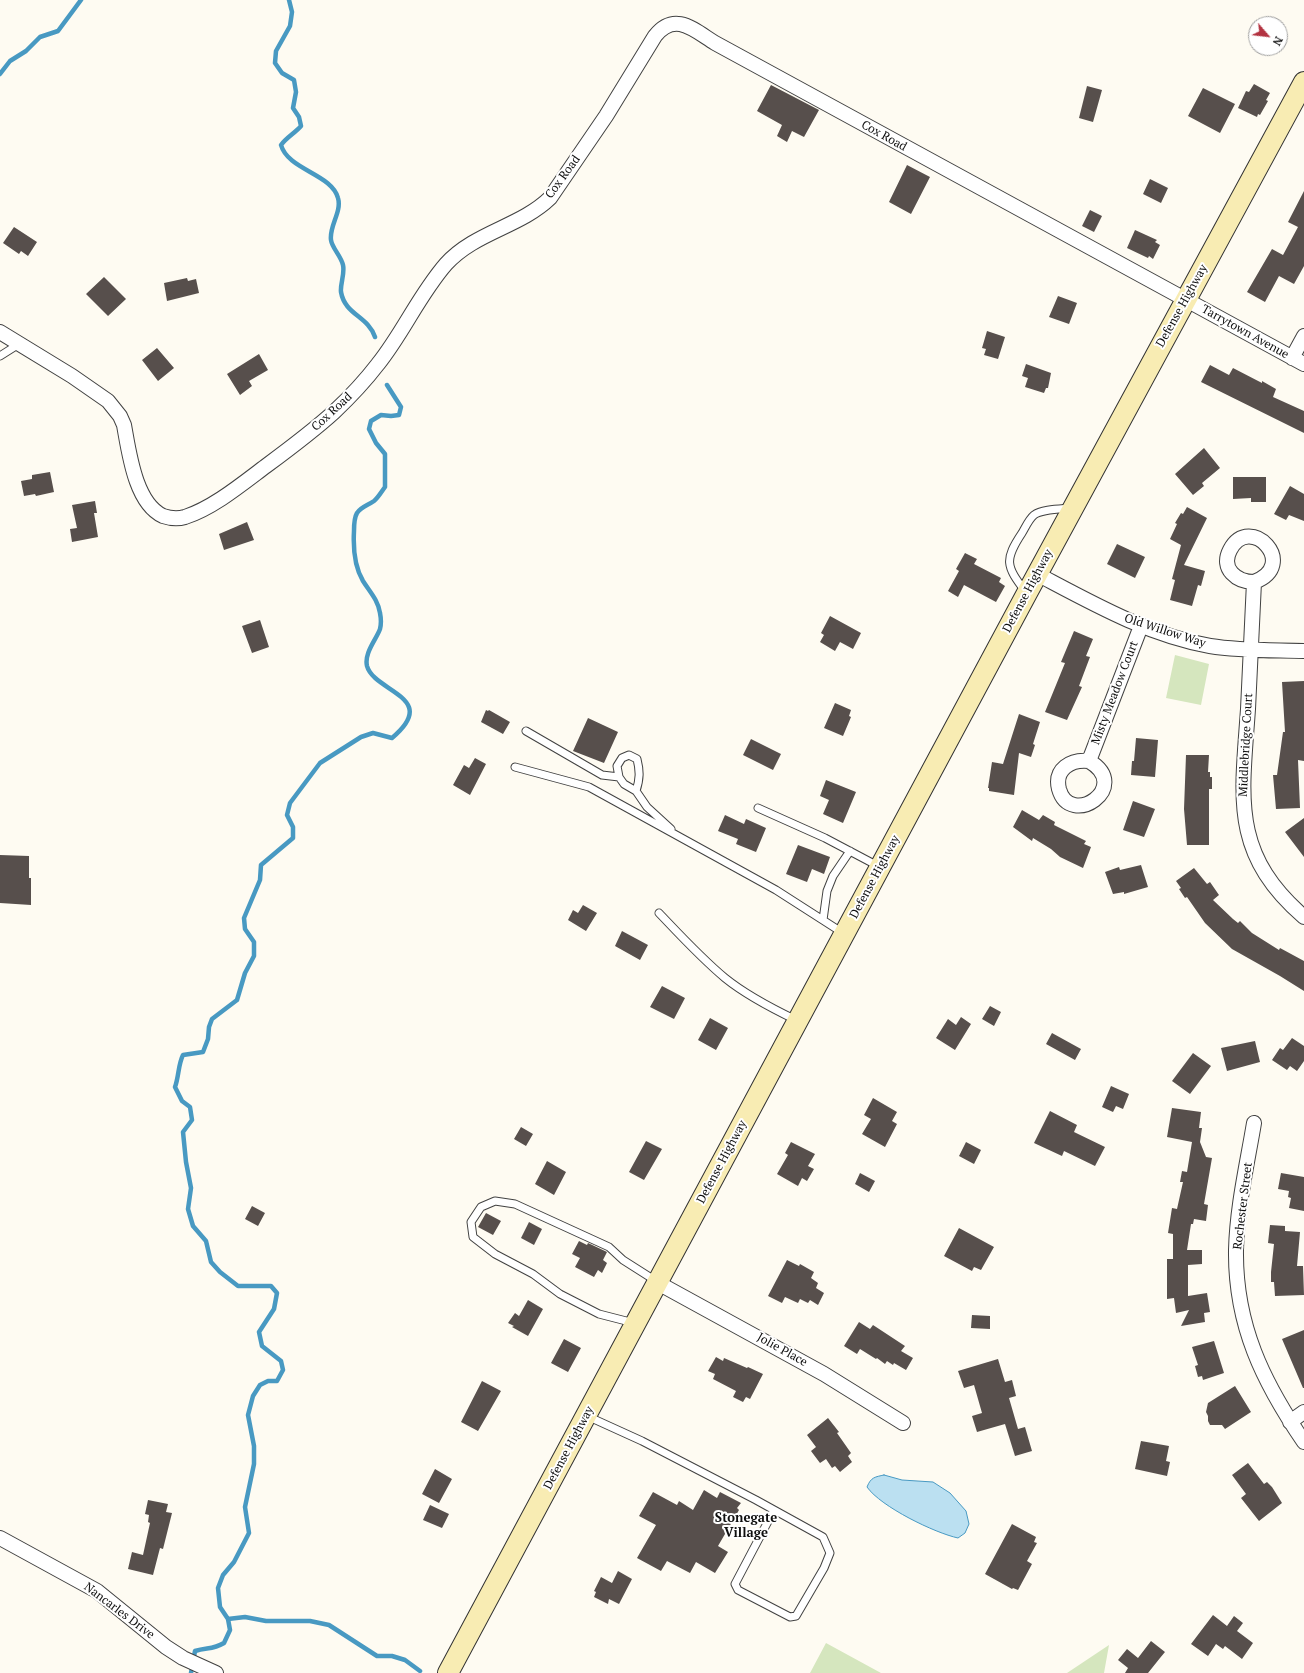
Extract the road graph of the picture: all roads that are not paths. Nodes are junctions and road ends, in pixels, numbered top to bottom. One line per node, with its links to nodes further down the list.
1 (1304, 82): 2 (main road, Defense Highway)
2 (1186, 300): 5 (street, Cox Road); 7 (street, Tarrytown Avenue); 8 (main road, Defense Highway)
3 (0, 332): 5 (street, Cox Road)
4 (1304, 336): 7 (street)
5 (19, 344): 6 (lane)
6 (0, 356)
7 (1298, 361)
8 (1073, 508): 9 (main road, Defense Highway); 11 (lane)
9 (1037, 574): 11 (main road, Defense Highway); 12 (street, Old Willow Way)
10 (1254, 582): 13 (street, Middlebridge Court)
11 (1027, 593): 23 (main road, Defense Highway)
12 (1141, 626): 13 (street, Old Willow Way); 16 (street, Misty Meadow Court)
13 (1252, 650): 14 (street, Old Willow Way); 25 (street, Middlebridge Court)
14 (1304, 651)
15 (526, 731): 18 (lane)
16 (1089, 761)
17 (515, 767): 21 (lane)
18 (619, 777): 19 (lane); 19 (lane)
19 (636, 790): 21 (lane)
20 (758, 808): 22 (lane)
21 (679, 836): 26 (lane)
22 (850, 851): 23 (lane); 26 (lane)
23 (880, 867): 27 (main road, Defense Highway)
24 (659, 913): 28 (lane)
25 (1304, 917)
26 (823, 920): 27 (lane)
27 (845, 934): 28 (main road, Defense Highway)
28 (798, 1021): 30 (main road, Defense Highway)
29 (1254, 1123): 34 (street, Rochester Street)
30 (658, 1283): 31 (main road, Defense Highway); 31 (lane); 35 (street, Jolie Place)
31 (636, 1324): 33 (main road, Defense Highway)
32 (1304, 1412): 34 (street)
33 (586, 1416): 37 (lane); 40 (main road, Defense Highway)
34 (1290, 1422): 36 (street, Rochester Street)
35 (903, 1423)
36 (1304, 1442)
37 (774, 1510): 37 (lane)
38 (0, 1538): 39 (street, Nancarles Drive)
39 (216, 1673)
40 (448, 1673)

